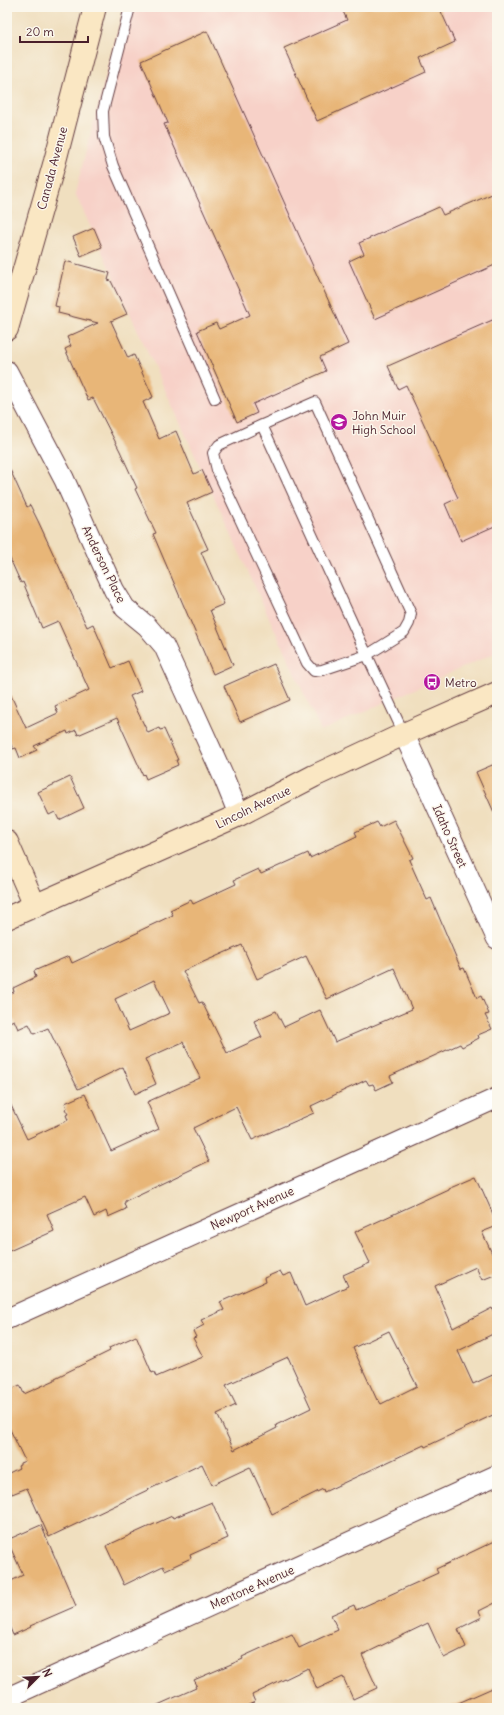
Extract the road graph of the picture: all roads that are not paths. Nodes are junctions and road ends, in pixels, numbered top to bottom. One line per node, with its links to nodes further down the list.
1 (95, 7): 3 (main road, Canada Avenue)
2 (130, 7): 5 (lane)
3 (7, 329)
4 (7, 370): 10 (street, Anderson Place)
5 (215, 399)
6 (262, 425): 7 (lane); 7 (lane); 7 (lane)
7 (367, 655): 9 (lane)
8 (497, 693): 9 (main road, Lincoln Avenue)
9 (404, 734): 10 (main road, Lincoln Avenue); 14 (street, Idaho Street)
10 (239, 815): 12 (main road, Lincoln Avenue)
11 (7, 842): 12 (main road)
12 (35, 906): 13 (main road, Lincoln Avenue)
13 (7, 918)
14 (497, 939)
15 (497, 1098): 16 (street, Newport Avenue)
16 (7, 1319)
17 (497, 1476): 18 (street, Mentone Avenue)
18 (7, 1698)

